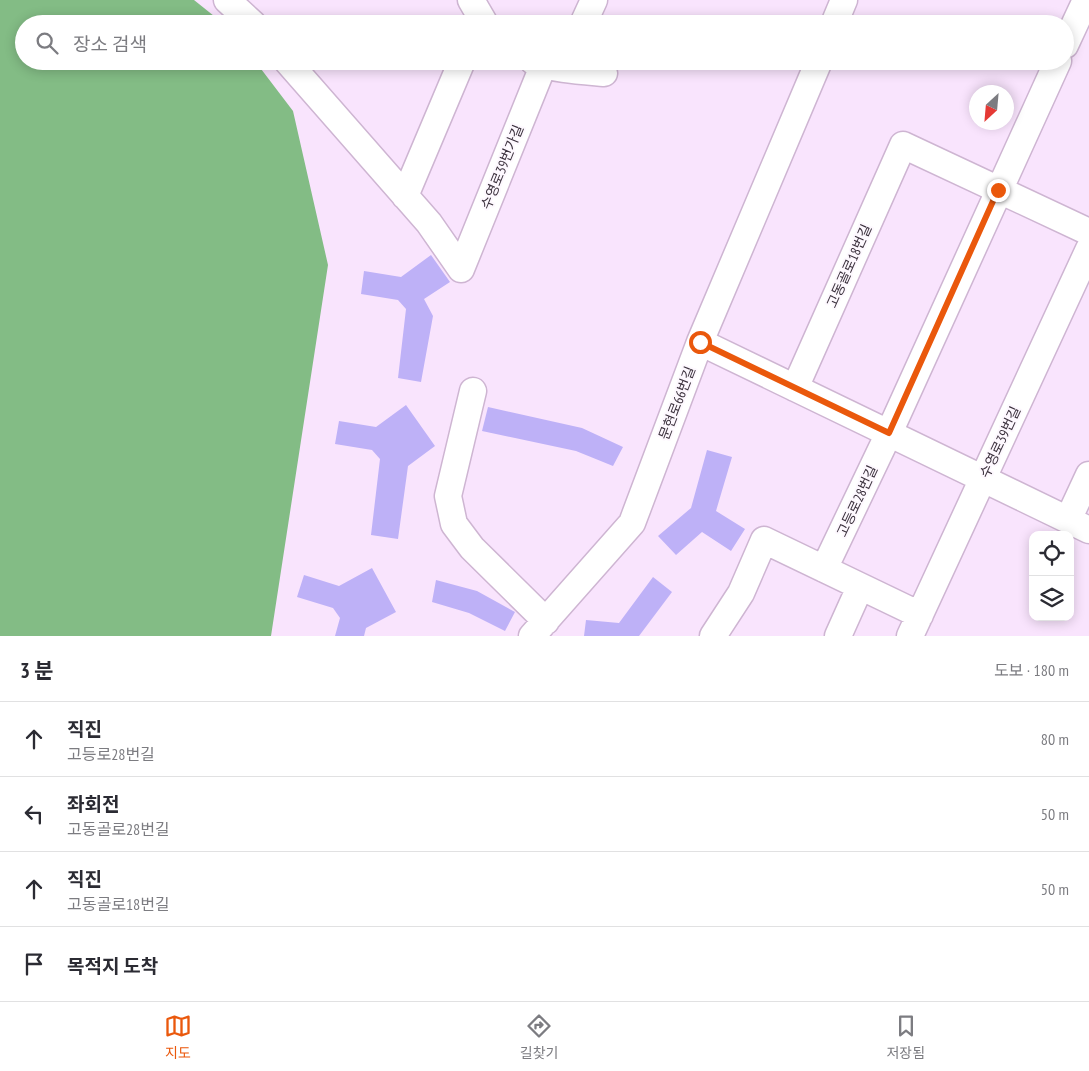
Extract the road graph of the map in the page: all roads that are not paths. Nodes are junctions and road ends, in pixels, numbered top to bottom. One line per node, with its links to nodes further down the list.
1 (227, 0): 5 (street)
2 (594, 0): 6 (street)
3 (844, 0): 7 (street)
4 (1086, 0): 8 (street)
5 (243, 15)
6 (587, 15)
7 (838, 15)
8 (1074, 26)
9 (295, 70): 17 (street)
10 (458, 70): 17 (street)
11 (548, 70): 17 (street, 수영로39번가길)
12 (586, 70): 15 (street, 수영로39번가길)
13 (815, 70): 20 (street, 문현로66번길)
14 (1054, 70): 16 (street)
15 (604, 73)
16 (998, 190): 18 (street); 21 (street, 고동골로18번길); 23 (street, 고등로28번길)
17 (405, 196)
18 (1089, 232)
19 (1089, 249): 25 (street, 수영로39번길)
20 (700, 342): 21 (street); 30 (street, 문현로66번길)
21 (795, 388): 23 (street)
22 (473, 391): 30 (street)
23 (889, 433): 25 (street); 27 (street, 고등로28번길)
24 (1089, 475): 26 (street)
25 (983, 478): 26 (street); 29 (street, 수영로39번길)
26 (1078, 525)
27 (824, 569): 28 (street); 31 (street)
28 (860, 587): 29 (street); 32 (street)
29 (915, 626)
30 (539, 629)
31 (713, 636)
32 (838, 636)

